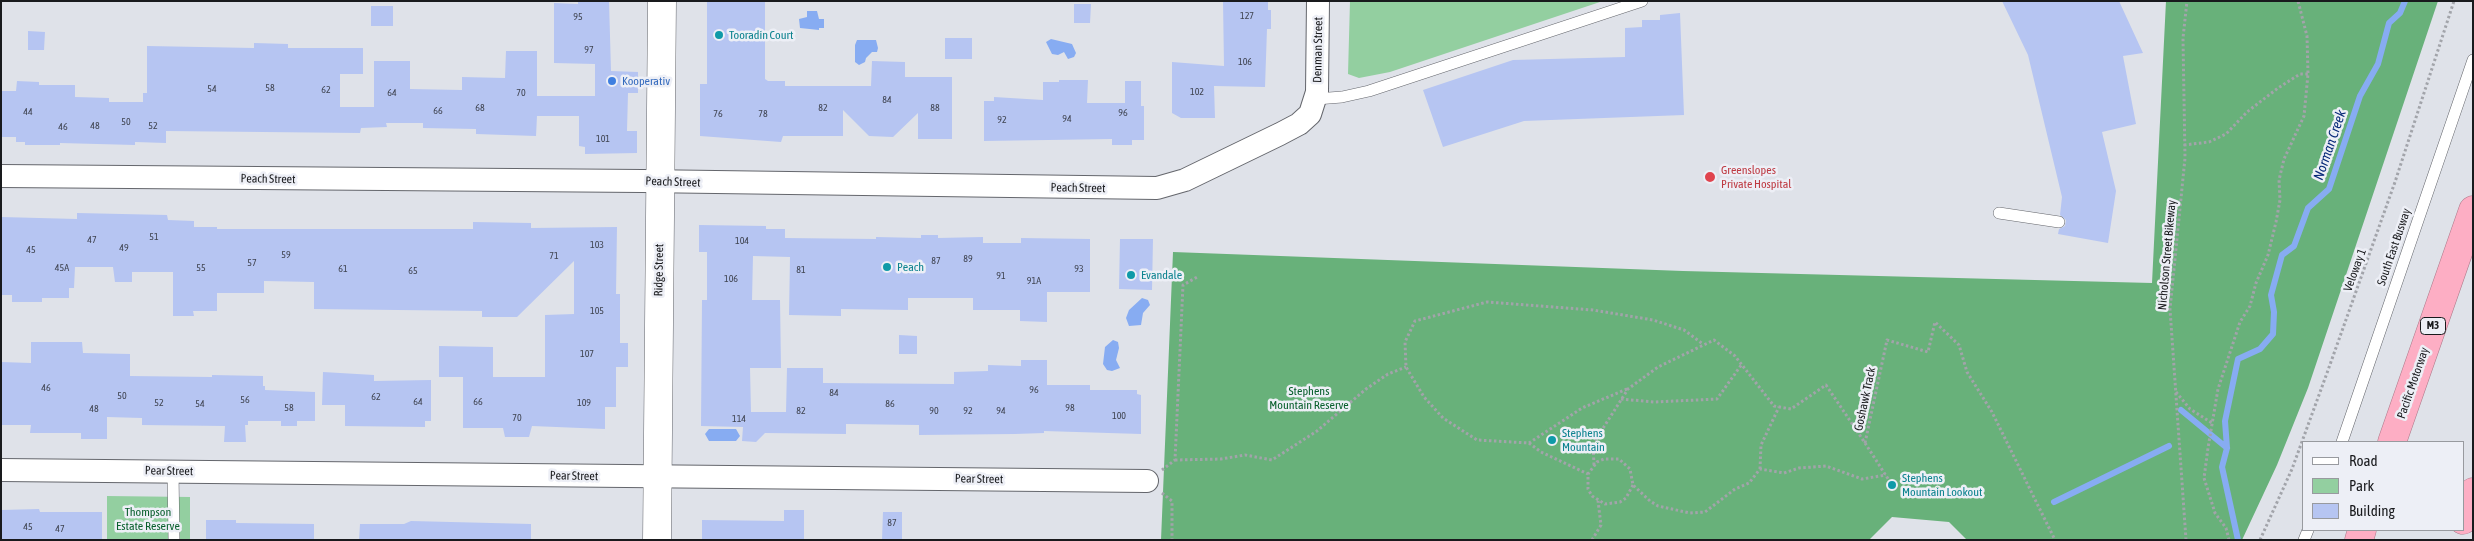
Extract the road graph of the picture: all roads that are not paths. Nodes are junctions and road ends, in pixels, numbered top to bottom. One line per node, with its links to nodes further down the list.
1 (662, 1): 7 (street, Ridge Street)
2 (1318, 1): 5 (street, Denman Street)
3 (1642, 1): 5 (lane)
4 (2473, 60): 11 (lane, South East Busway)
5 (1316, 99): 7 (street, Peach Street)
6 (1, 176): 7 (street, Peach Street)
7 (661, 182): 15 (street, Ridge Street)
8 (2473, 210): 12 (highway, Pacific Motorway / M3)
9 (1999, 213): 10 (lane)
10 (2059, 222)
11 (2342, 441)
12 (2392, 441)
13 (1, 470): 14 (street, Pear Street)
14 (173, 471): 15 (street, Pear Street); 19 (lane)
15 (658, 476): 16 (street, Pear Street); 20 (street, Ridge Street)
16 (1158, 481)
17 (2473, 492): 18 (highway)
18 (2464, 517)
19 (174, 540)
20 (657, 540)

